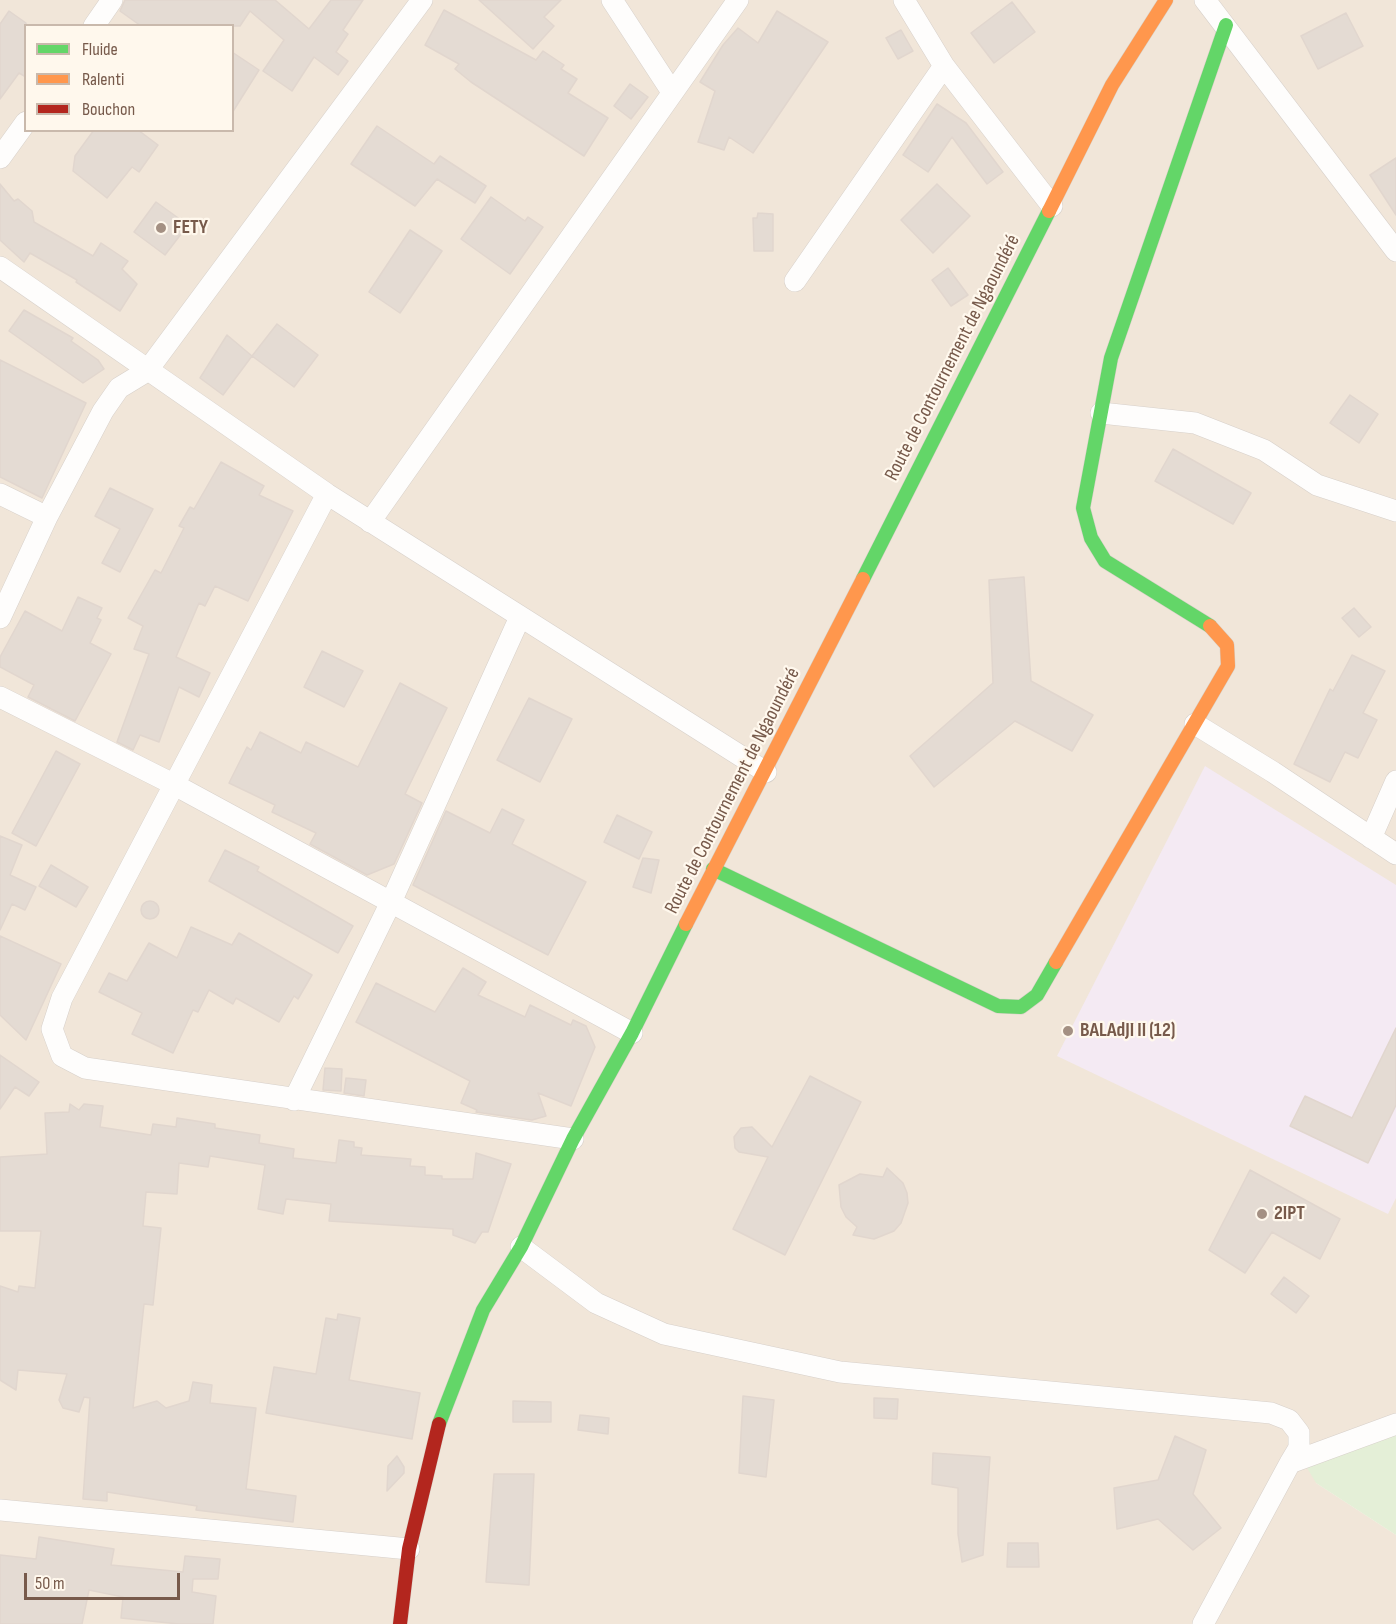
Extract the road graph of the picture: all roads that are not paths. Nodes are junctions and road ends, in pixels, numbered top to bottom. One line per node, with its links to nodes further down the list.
1 (112, 0): 8 (street)
2 (422, 0): 18 (street)
3 (612, 0): 11 (street)
4 (738, 0): 11 (street)
5 (904, 0): 10 (street)
6 (1166, 0): 14 (street, Route de Contournement de Ngaoundéré)
7 (1205, 0): 9 (street)
8 (95, 24)
9 (1226, 25): 15 (street); 19 (street)
10 (944, 66): 14 (street); 17 (street)
11 (672, 92): 24 (street)
12 (24, 125): 13 (street)
13 (0, 158)
14 (1052, 206): 29 (street, Route de Contournement de Ngaoundéré)
15 (1396, 251)
16 (0, 267): 18 (street)
17 (795, 281)
18 (147, 371): 21 (street); 23 (street)
19 (1101, 413): 22 (street); 28 (street)
20 (0, 494): 23 (street)
21 (327, 494): 24 (street); 31 (street)
22 (1396, 512)
23 (47, 517): 26 (street)
24 (370, 522): 25 (street)
25 (520, 617): 29 (street); 35 (street)
26 (0, 618)
27 (0, 697): 31 (street)
28 (1195, 724): 32 (street); 34 (street)
29 (766, 772): 34 (street, Route de Contournement de Ngaoundéré)
30 (1396, 780): 32 (street)
31 (173, 784): 35 (street); 37 (street)
32 (1371, 838): 33 (street)
33 (1396, 855)
34 (713, 869): 36 (street, Route de Contournement de Ngaoundéré)
35 (390, 902): 36 (street); 37 (street)
36 (632, 1033): 38 (street, Route de Contournement de Ngaoundéré)
37 (294, 1100): 38 (street)
38 (573, 1139): 39 (street, Route de Contournement de Ngaoundéré)
39 (521, 1247): 41 (street); 43 (street, Route de Contournement de Ngaoundéré)
40 (1396, 1424): 41 (street)
41 (1290, 1463): 45 (street)
42 (0, 1510): 43 (street)
43 (409, 1549): 44 (street, Route de Contournement de Ngaoundéré)
44 (400, 1624)
45 (1203, 1624)

